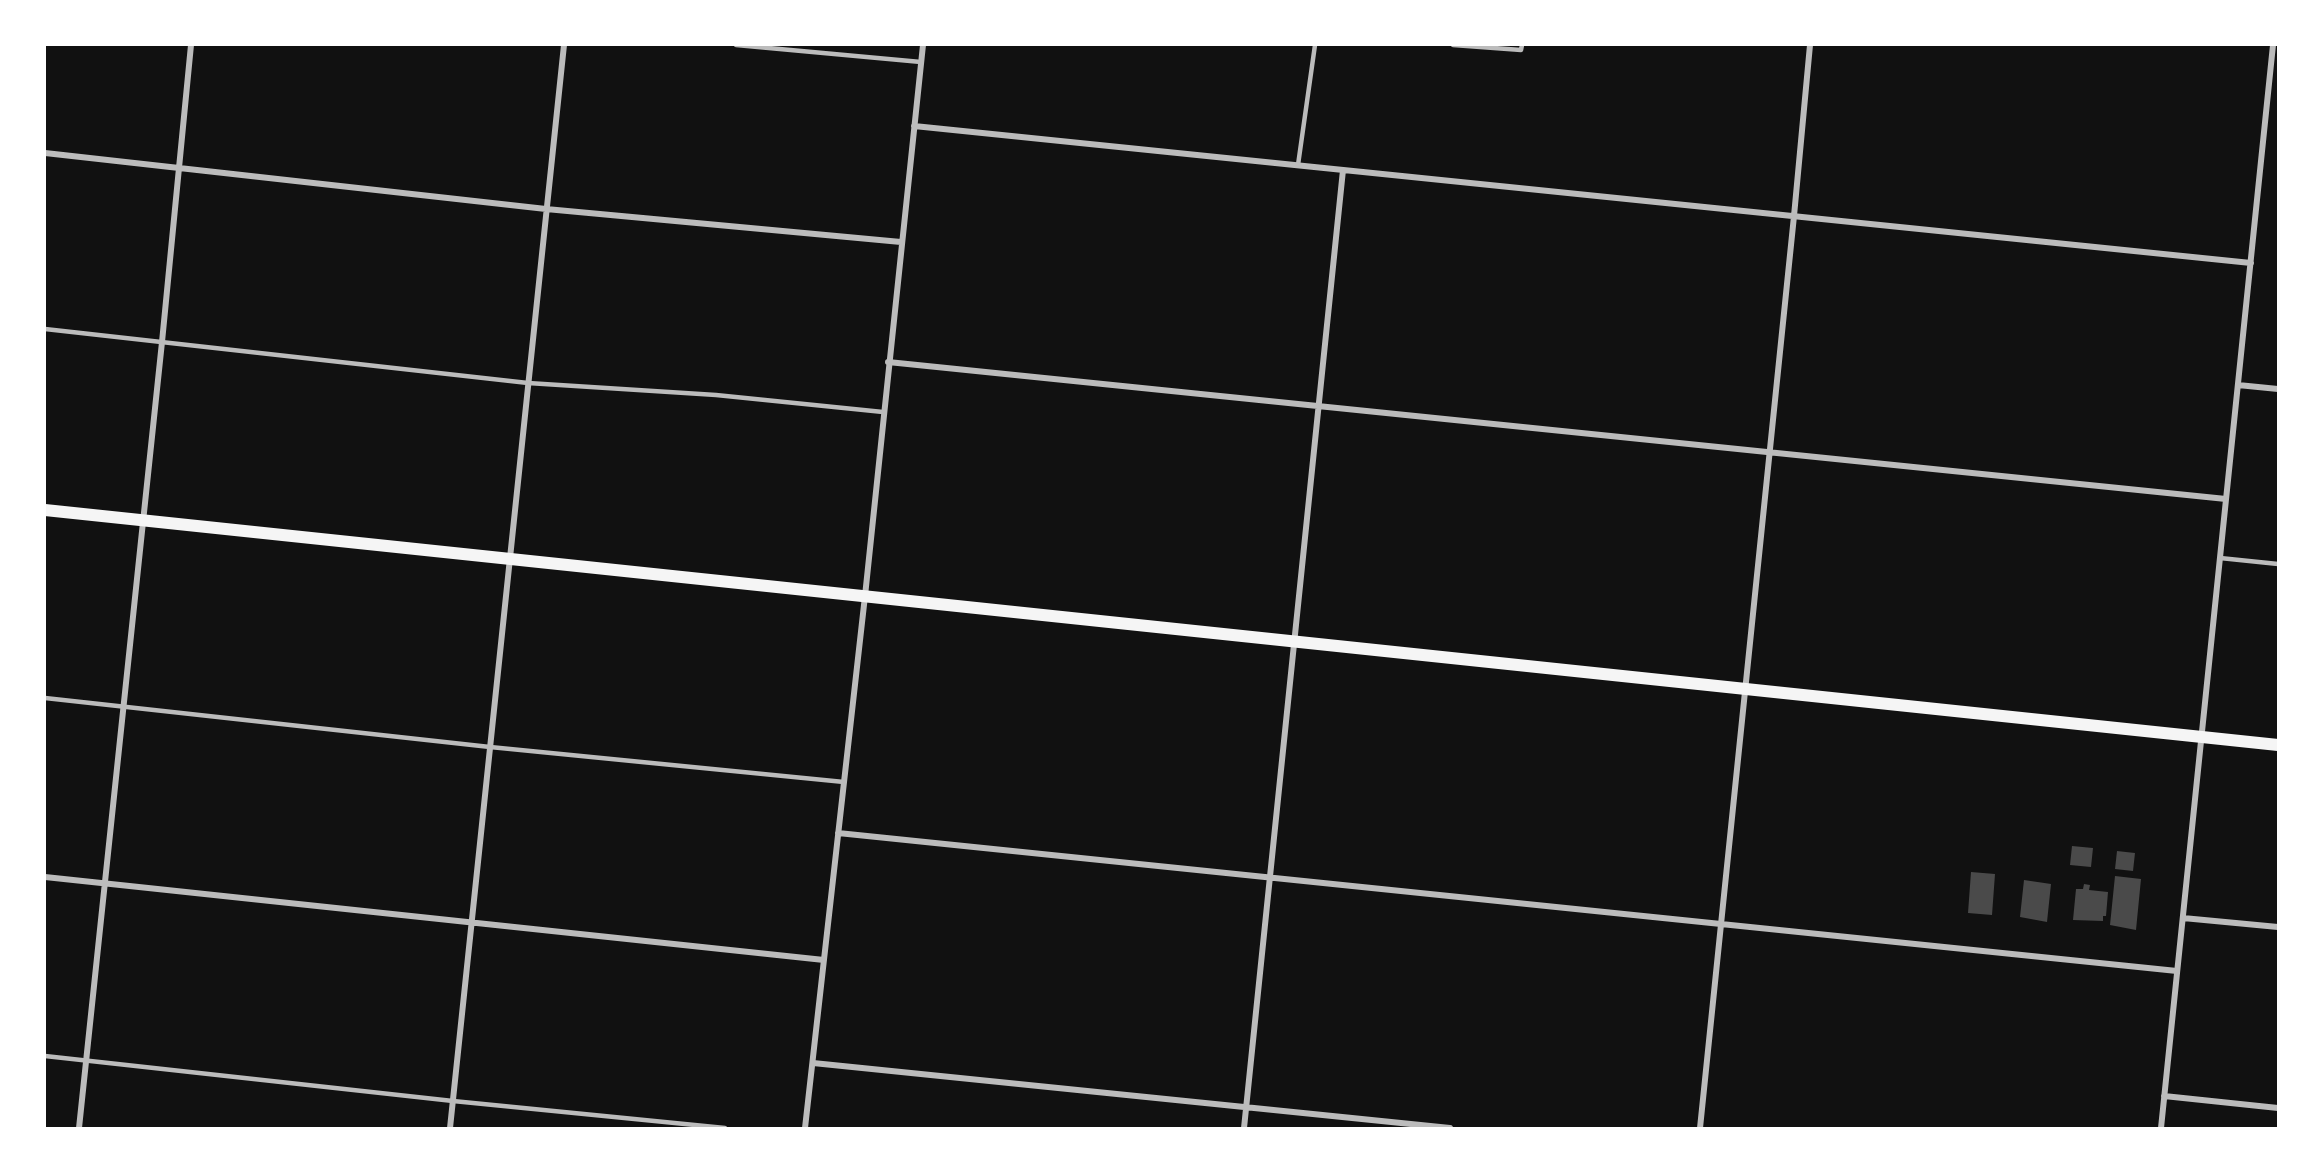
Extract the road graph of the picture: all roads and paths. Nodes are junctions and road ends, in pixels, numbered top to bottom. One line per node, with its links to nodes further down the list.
1 (191, 45): 14 (street)
2 (564, 45): 16 (street)
3 (736, 45): 10 (lane)
4 (923, 45): 10 (street)
5 (1315, 45): 13 (lane)
6 (1453, 45): 7 (lane)
7 (1522, 45)
8 (1810, 45): 17 (street)
9 (2273, 45): 19 (street)
10 (921, 62): 11 (street)
11 (914, 126): 13 (street); 18 (street)
12 (45, 153): 14 (street)
13 (1298, 165): 15 (street)
14 (178, 168): 16 (street); 21 (street)
15 (1343, 170): 17 (street); 26 (street)
16 (546, 209): 18 (street); 23 (street)
17 (1794, 216): 19 (street); 28 (street)
18 (902, 242): 22 (street)
19 (2251, 262): 24 (street)
20 (45, 329): 21 (lane)
21 (162, 342): 23 (lane); 31 (street)
22 (888, 362): 26 (street); 27 (street)
23 (528, 382): 27 (lane); 33 (street)
24 (2238, 385): 25 (street); 29 (street)
25 (2278, 389)
26 (1319, 406): 28 (street); 36 (street)
27 (883, 412): 35 (street)
28 (1770, 452): 29 (street); 37 (street)
29 (2226, 499): 32 (street)
30 (45, 510): 31 (main road)
31 (144, 520): 33 (main road); 39 (street)
32 (2220, 558): 34 (lane); 40 (street)
33 (511, 559): 35 (main road); 42 (street)
34 (2278, 564)
35 (865, 596): 36 (main road); 43 (street)
36 (1294, 641): 37 (main road); 46 (street)
37 (1746, 689): 40 (main road); 50 (street)
38 (45, 699): 39 (lane)
39 (124, 707): 42 (lane); 47 (street)
40 (2202, 736): 41 (main road); 48 (street)
41 (2278, 745)
42 (490, 747): 43 (lane); 49 (street)
43 (844, 782): 44 (street)
44 (838, 833): 46 (street); 52 (street)
45 (45, 877): 47 (street)
46 (1270, 877): 50 (street); 59 (street)
47 (105, 884): 49 (street); 55 (street)
48 (2183, 918): 51 (street); 53 (street)
49 (470, 923): 52 (street); 58 (street)
50 (1721, 924): 53 (street); 67 (street)
51 (2278, 927)
52 (824, 960): 56 (street)
53 (2177, 971): 57 (street)
54 (45, 1056): 55 (lane)
55 (87, 1061): 58 (lane); 61 (street)
56 (813, 1062): 59 (street); 64 (street)
57 (2164, 1096): 60 (street); 68 (street)
58 (453, 1101): 62 (street); 63 (lane)
59 (1246, 1107): 65 (street); 66 (street)
60 (2278, 1108)
61 (79, 1128)
62 (450, 1128)
63 (724, 1128)
64 (805, 1128)
65 (1244, 1128)
66 (1450, 1128)
67 (1700, 1128)
68 (2161, 1128)

